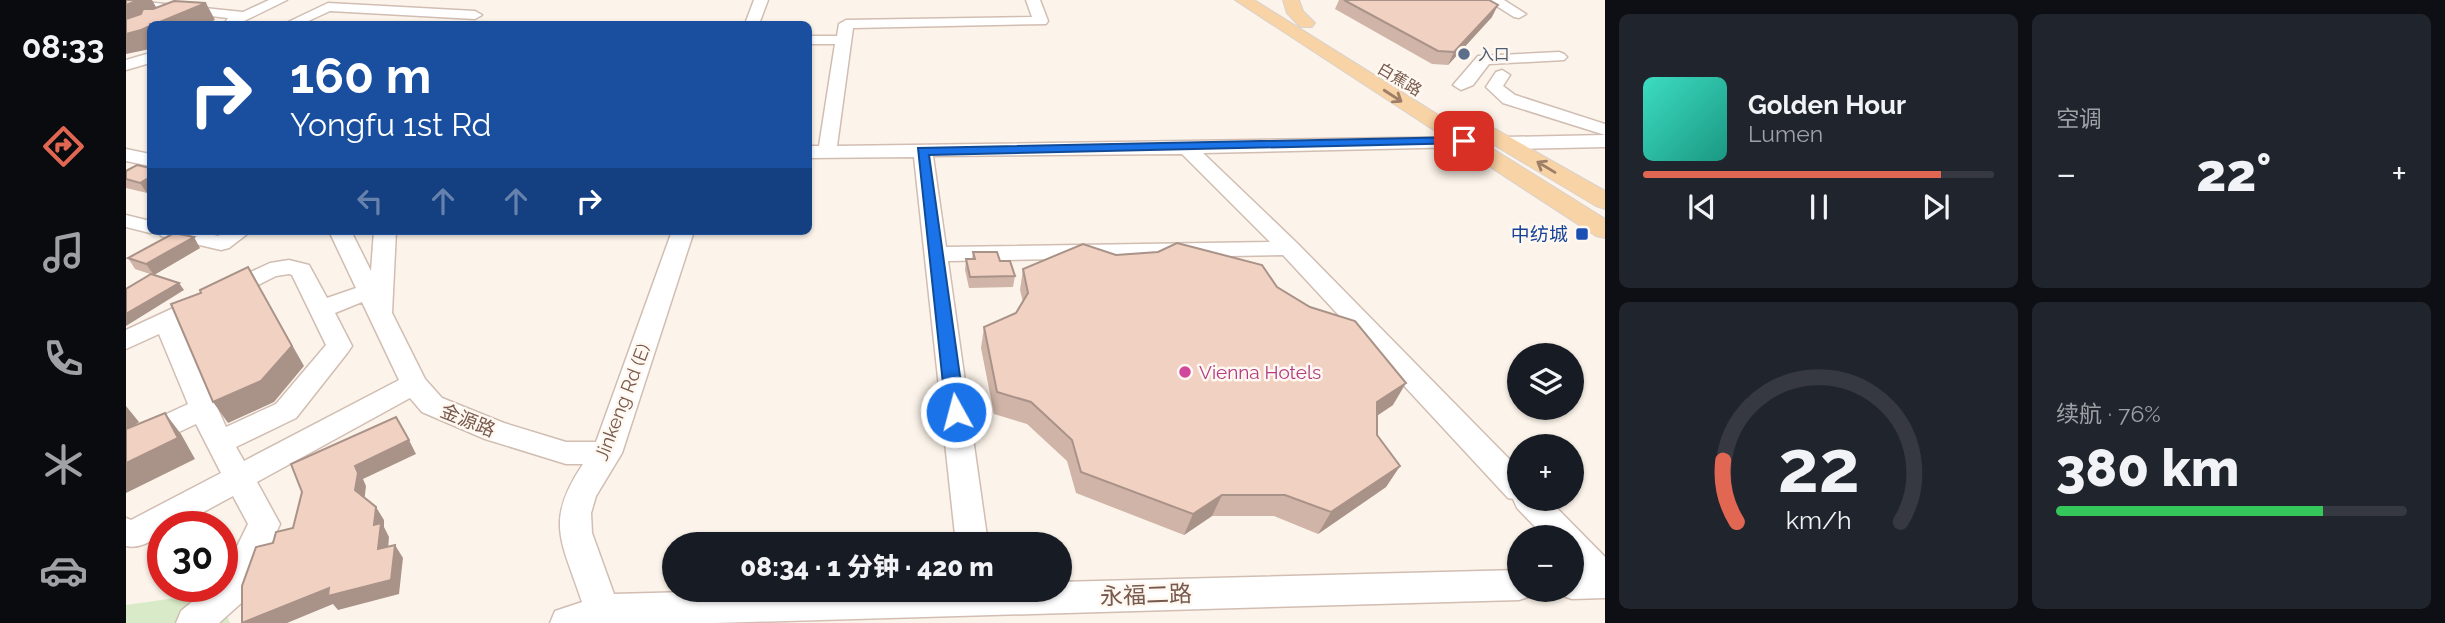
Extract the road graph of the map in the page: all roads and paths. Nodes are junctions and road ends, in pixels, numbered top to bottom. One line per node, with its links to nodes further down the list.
1 (280, 0): 16 (street)
2 (420, 0): 12 (street)
3 (761, 0): 20 (street)
4 (1033, 0): 23 (street)
5 (1268, 0): 21 (main road, 白蕉路)
6 (1291, 0): 21 (main road)
7 (1494, 0): 13 (street)
8 (126, 2): 10 (street)
9 (1237, 2): 25 (main road, 白蕉路)
10 (153, 5): 11 (street); 15 (street)
11 (186, 9): 16 (street); 17 (street)
12 (403, 11): 14 (street); 19 (street)
13 (1519, 14)
14 (475, 15)
15 (126, 16)
16 (244, 16): 18 (street)
17 (157, 21)
18 (232, 21)
19 (298, 21)
20 (753, 21)
21 (1306, 23): 24 (main road, 白蕉路)
22 (812, 40): 23 (street)
23 (843, 40): 37 (street)
24 (1341, 44): 25 (main road); 34 (main road, 白蕉路)
25 (1315, 46): 32 (main road, 白蕉路, one-way to 32)
26 (1559, 57): 30 (street)
27 (147, 60): 28 (street)
28 (126, 65)
29 (1502, 75): 31 (street)
30 (1461, 85)
31 (1605, 130)
32 (1464, 141): 35 (street); 43 (main road, 白蕉路)
33 (1605, 141): 34 (street)
34 (1506, 143): 40 (main road, 白蕉路, one-way to 34)
35 (1187, 148): 36 (street); 49 (street)
36 (923, 151): 37 (street); 50 (street)
37 (818, 152)
38 (126, 155): 39 (street)
39 (147, 159)
40 (1605, 201)
41 (126, 221): 42 (street)
42 (147, 226)
43 (1605, 230)
44 (186, 235): 45 (street)
45 (234, 235)
46 (342, 235): 51 (street)
47 (384, 235): 51 (street, 金源路)
48 (682, 235): 59 (street, Jinkeng Rd (E))
49 (1289, 248): 50 (street); 60 (street)
50 (936, 254): 65 (street)
51 (374, 302): 52 (street); 55 (street, 金源路)
52 (321, 309): 53 (street); 57 (street)
53 (166, 321): 54 (street); 56 (street)
54 (126, 340)
55 (414, 384): 59 (street, 金源路); 61 (street)
56 (204, 408): 57 (street); 58 (street)
57 (219, 443): 61 (street)
58 (126, 446)
59 (607, 453): 70 (street, Jinkeng Rd (E))
60 (1507, 476)
61 (237, 478): 64 (street); 71 (street)
62 (1540, 511): 63 (street)
63 (1553, 525)
64 (126, 532)
65 (971, 532)
66 (1584, 557): 67 (street)
67 (1605, 581): 68 (street)
68 (1584, 583)
69 (1507, 585): 70 (street, 永福二路)
70 (606, 617): 72 (street, 永福二路)
71 (194, 623)
72 (568, 623)

